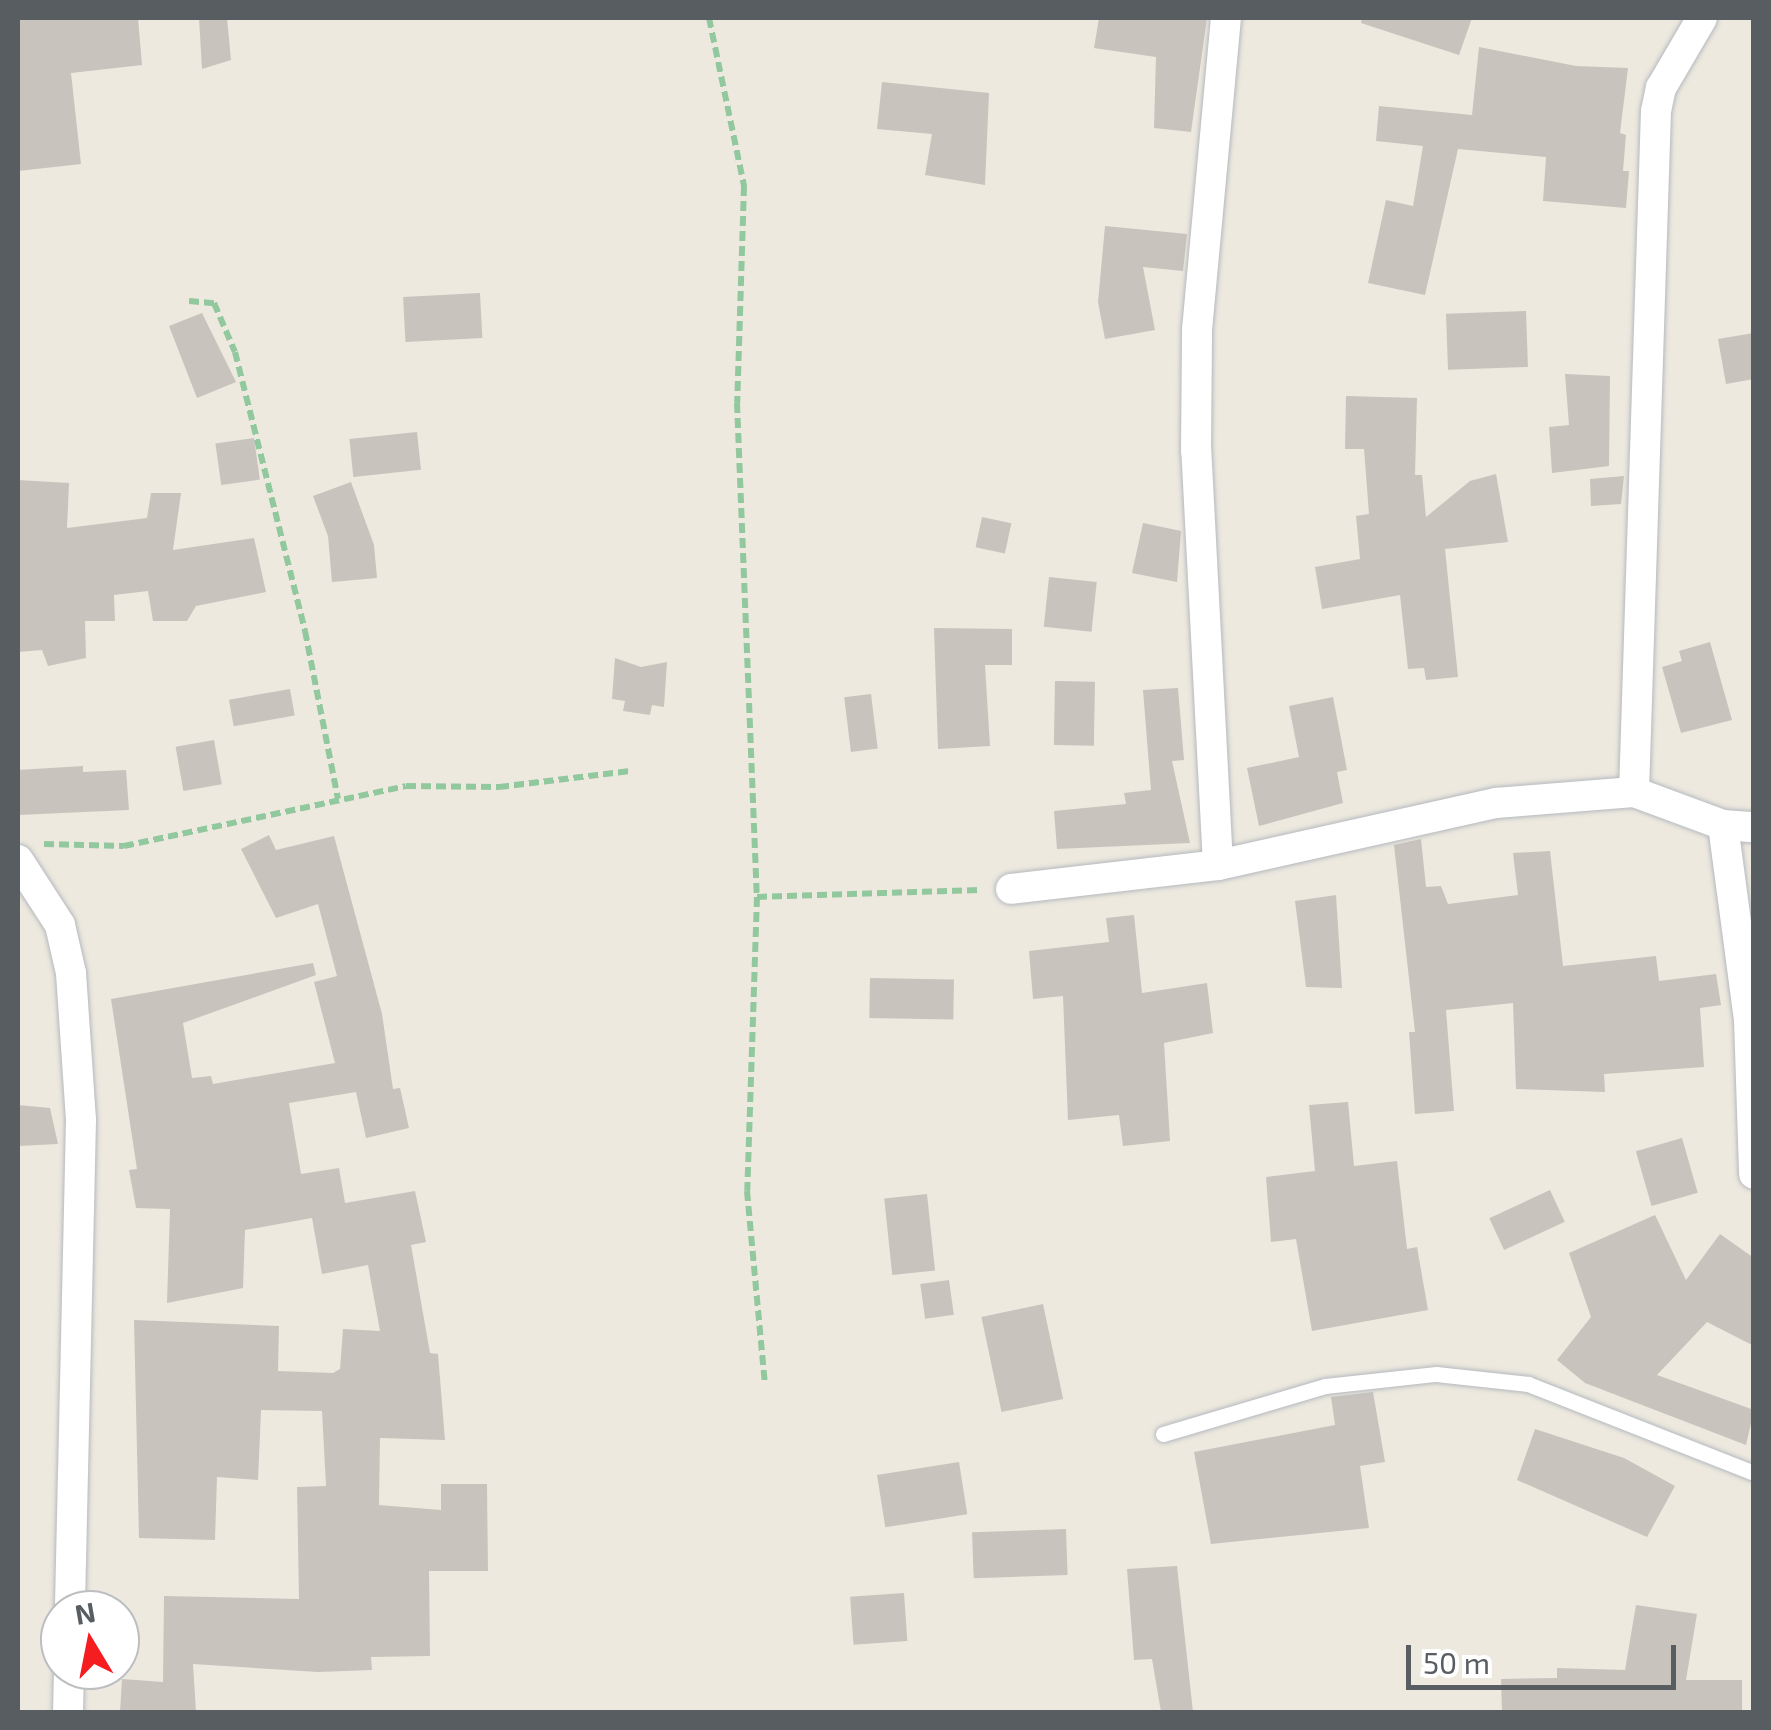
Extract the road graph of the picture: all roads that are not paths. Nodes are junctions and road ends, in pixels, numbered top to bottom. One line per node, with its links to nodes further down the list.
1 (1226, 18): 6 (street)
2 (1702, 18): 3 (street)
3 (1634, 792): 4 (street); 6 (street)
4 (1738, 826): 8 (street)
5 (26, 853): 11 (street)
6 (1218, 866): 7 (street)
7 (1011, 889)
8 (1754, 1174)
9 (1163, 1434): 10 (lane)
10 (1754, 1474)
11 (70, 1590)

